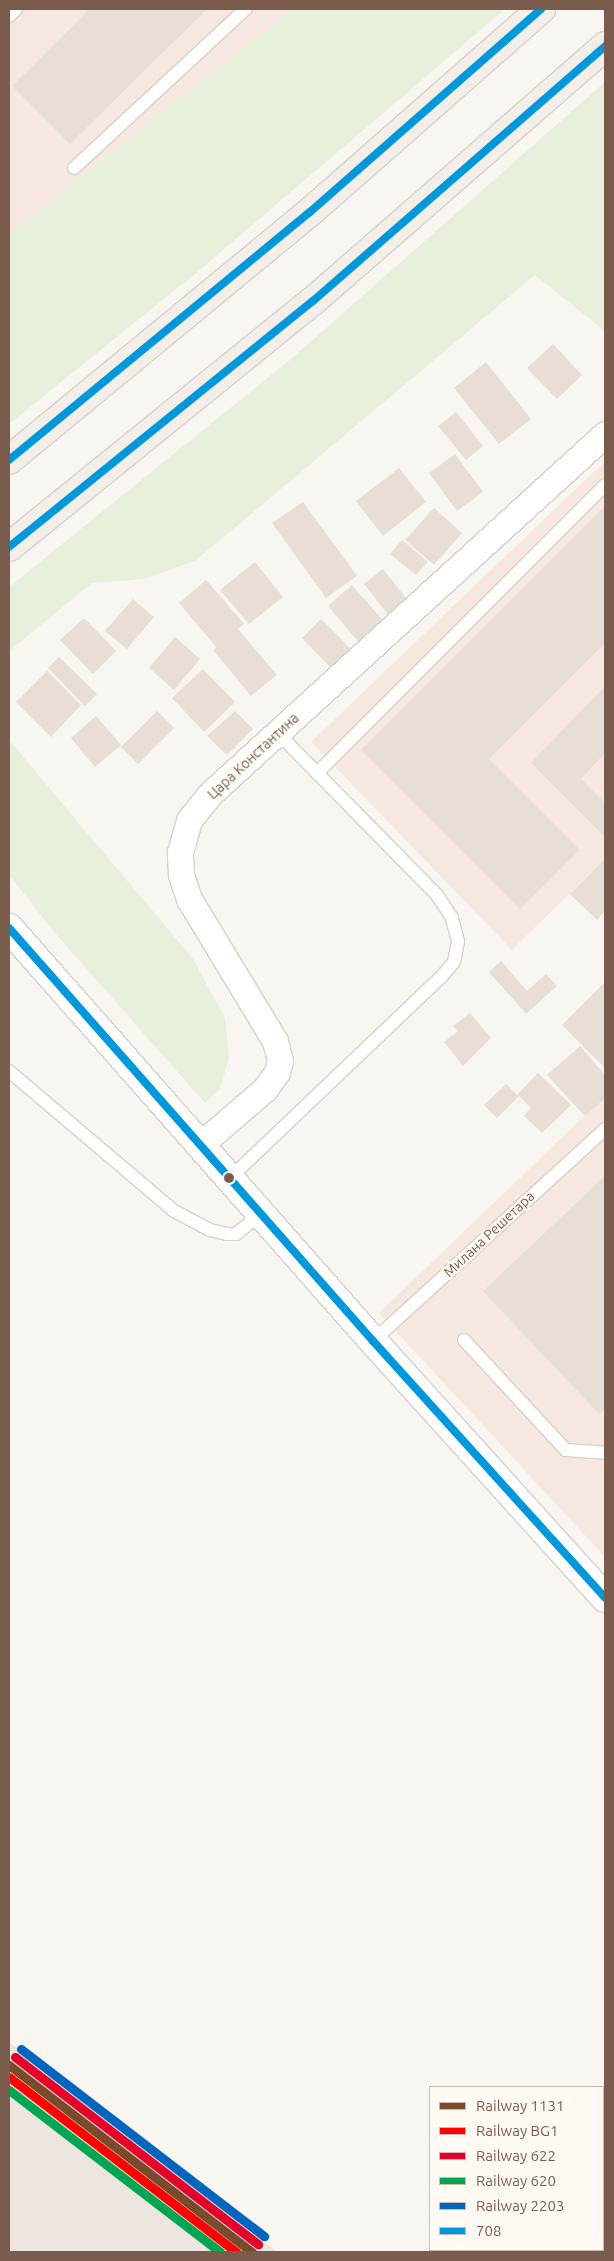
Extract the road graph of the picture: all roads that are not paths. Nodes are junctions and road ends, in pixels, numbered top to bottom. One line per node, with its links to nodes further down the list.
1 (16, 9): 4 (lane)
2 (246, 9): 6 (lane)
3 (541, 9): 8 (main road)
4 (9, 16)
5 (605, 46): 10 (main road)
6 (74, 168)
7 (605, 434): 11 (street, Цара Константина)
8 (9, 460)
9 (605, 485): 12 (lane)
10 (9, 547)
11 (278, 733): 12 (lane); 16 (street, Цара Константина)
12 (317, 773): 17 (lane)
13 (9, 928): 16 (street)
14 (9, 1071): 18 (lane)
15 (605, 1129): 20 (lane, Милана Решетара)
16 (200, 1144): 17 (street)
17 (230, 1178): 18 (street)
18 (262, 1213): 20 (street)
19 (464, 1340): 21 (lane)
20 (373, 1341): 22 (street)
21 (605, 1453)
22 (605, 1598)

